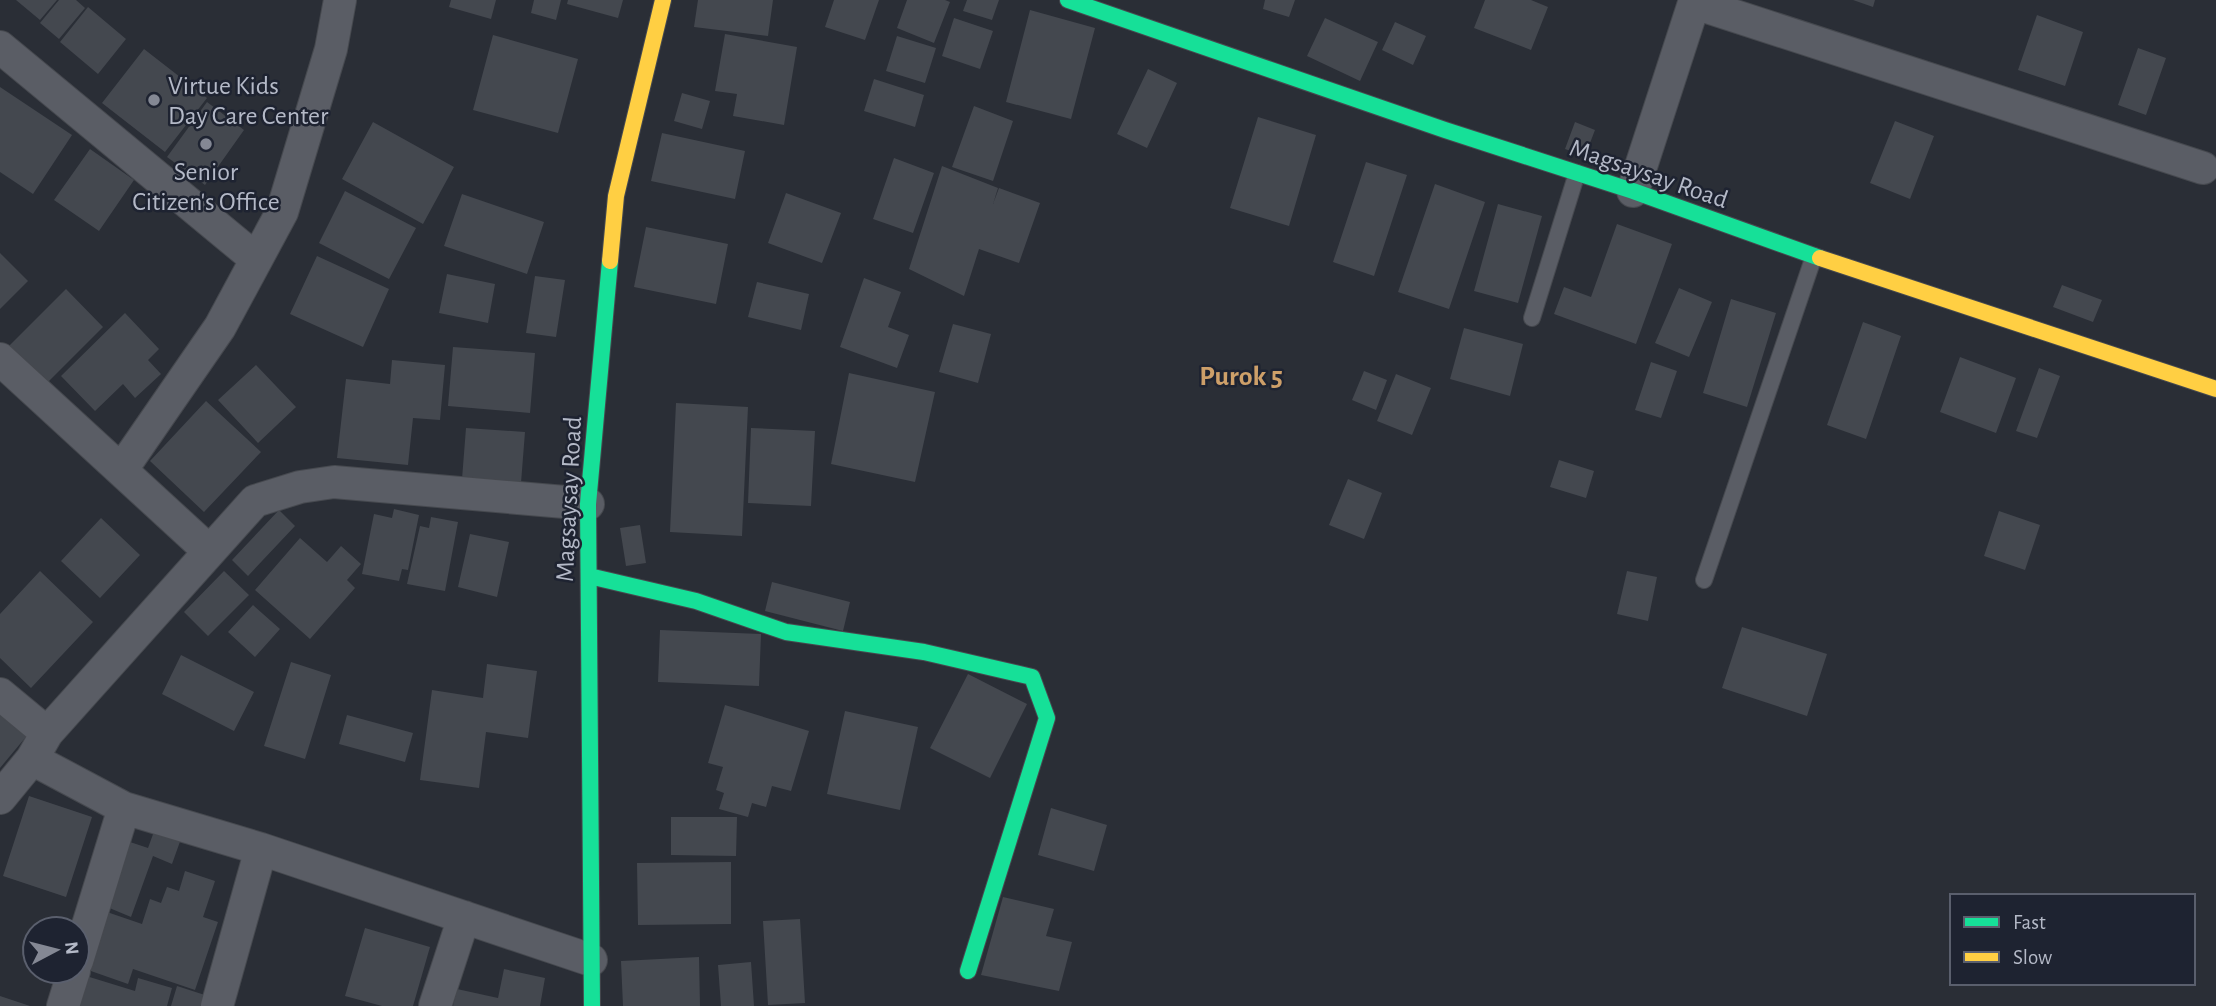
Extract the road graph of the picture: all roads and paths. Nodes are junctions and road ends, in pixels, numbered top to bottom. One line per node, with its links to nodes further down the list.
1 (340, 0): 10 (street)
2 (663, 0): 15 (street, Magsaysay Road)
3 (1068, 0): 7 (street, Magsaysay Road)
4 (1695, 1): 6 (street); 8 (street)
5 (0, 47): 10 (street)
6 (2203, 168)
7 (1577, 173): 8 (street, Magsaysay Road); 11 (lane)
8 (1633, 191): 9 (street, Magsaysay Road)
9 (1814, 256): 13 (street, Magsaysay Road); 18 (lane)
10 (256, 259): 14 (street)
11 (1532, 318)
12 (0, 359): 14 (street)
13 (2216, 389)
14 (122, 469): 16 (street)
15 (589, 504): 16 (street); 17 (street, Magsaysay Road)
16 (209, 551): 20 (street)
17 (589, 576): 26 (street, Magsaysay Road); 27 (street)
18 (1704, 580)
19 (0, 694): 20 (street)
20 (40, 746): 21 (street); 22 (street)
21 (0, 798)
22 (124, 808): 23 (street); 24 (street)
23 (261, 849): 25 (street); 30 (street)
24 (91, 915)
25 (464, 917): 26 (street); 31 (street)
26 (591, 960): 32 (street, Magsaysay Road)
27 (968, 971)
28 (70, 985): 29 (street)
29 (63, 1006)
30 (217, 1006)
31 (435, 1006)
32 (592, 1006)

